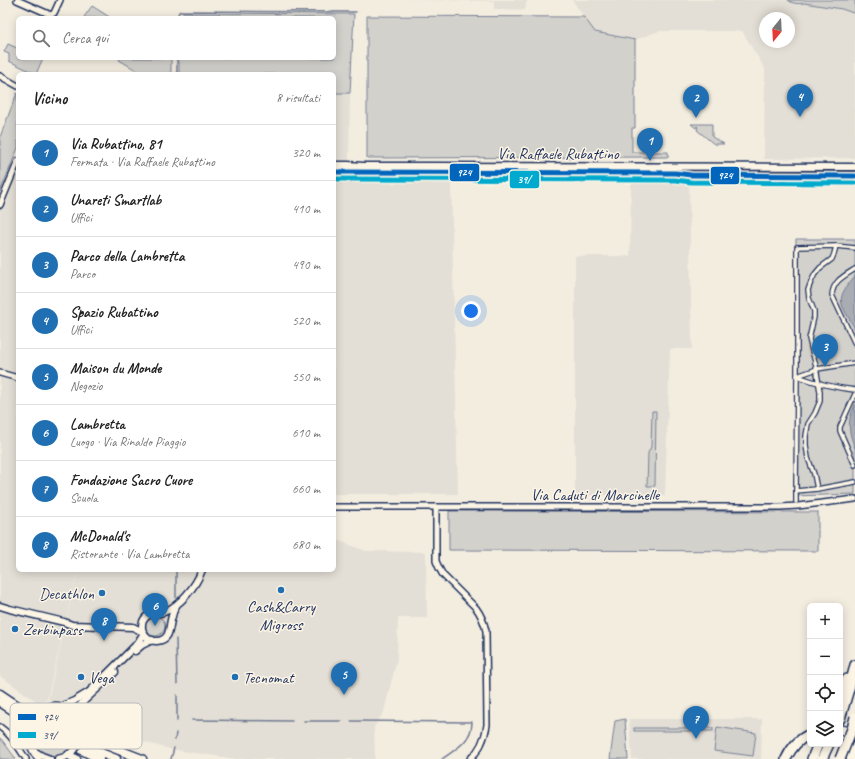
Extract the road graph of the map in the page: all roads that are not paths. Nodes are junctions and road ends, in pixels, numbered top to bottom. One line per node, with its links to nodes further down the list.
1 (17, 0): 2 (street)
2 (60, 0)
3 (0, 76): 4 (street)
4 (16, 85)
5 (336, 165): 7 (street, Via Raffaele Rubattino)
6 (16, 167): 10 (street)
7 (855, 167)
8 (336, 172): 9 (street, Via Raffaele Rubattino)
9 (855, 176)
10 (0, 205)
11 (836, 246): 12 (street); 16 (street); 18 (street)
12 (855, 248)
13 (855, 269): 14 (street)
14 (855, 344)
15 (855, 363): 16 (street)
16 (817, 369): 18 (street); 20 (street)
17 (0, 373): 19 (street)
18 (797, 376): 20 (street); 26 (street)
19 (16, 377)
20 (820, 384): 21 (street); 25 (street)
21 (855, 390)
22 (855, 394): 23 (street)
23 (855, 465)
24 (855, 482): 25 (street)
25 (817, 489): 26 (street)
26 (796, 491): 28 (street)
27 (855, 499): 30 (street, Via Caduti di Marcinelle)
28 (796, 502)
29 (336, 507): 30 (street, Via Caduti di Marcinelle)
30 (436, 507): 73 (street)
31 (201, 572): 33 (street)
32 (0, 606): 36 (street)
33 (176, 606): 34 (street); 37 (street)
34 (160, 613): 35 (street); 37 (street)
35 (144, 620): 36 (street); 38 (street)
36 (64, 622): 38 (street)
37 (170, 623): 39 (street)
38 (143, 633): 39 (street); 46 (street)
39 (152, 640): 47 (street)
40 (855, 662): 42 (highway)
41 (855, 665): 49 (highway)
42 (843, 688)
43 (0, 694): 45 (highway)
44 (0, 702): 48 (highway)
45 (14, 703)
46 (70, 703)
47 (82, 703)
48 (10, 709)
49 (842, 711)
50 (855, 717): 77 (highway, bridge)
51 (0, 727): 53 (street)
52 (843, 731): 55 (highway)
53 (10, 736)
54 (807, 736): 74 (highway)
55 (855, 736)
56 (817, 747): 75 (highway)
57 (828, 747): 76 (highway)
58 (855, 747): 78 (highway)
59 (19, 749): 66 (street)
60 (33, 749): 67 (street)
61 (33, 749): 68 (street)
62 (79, 749): 70 (highway)
63 (92, 749): 71 (highway)
64 (116, 749): 72 (highway)
65 (70, 756): 69 (street)
66 (26, 759)
67 (38, 759)
68 (50, 759)
69 (58, 759)
70 (99, 759)
71 (116, 759)
72 (142, 759)
73 (470, 759)
74 (786, 759)
75 (812, 759)
76 (822, 759)
77 (840, 759)
78 (851, 759)

